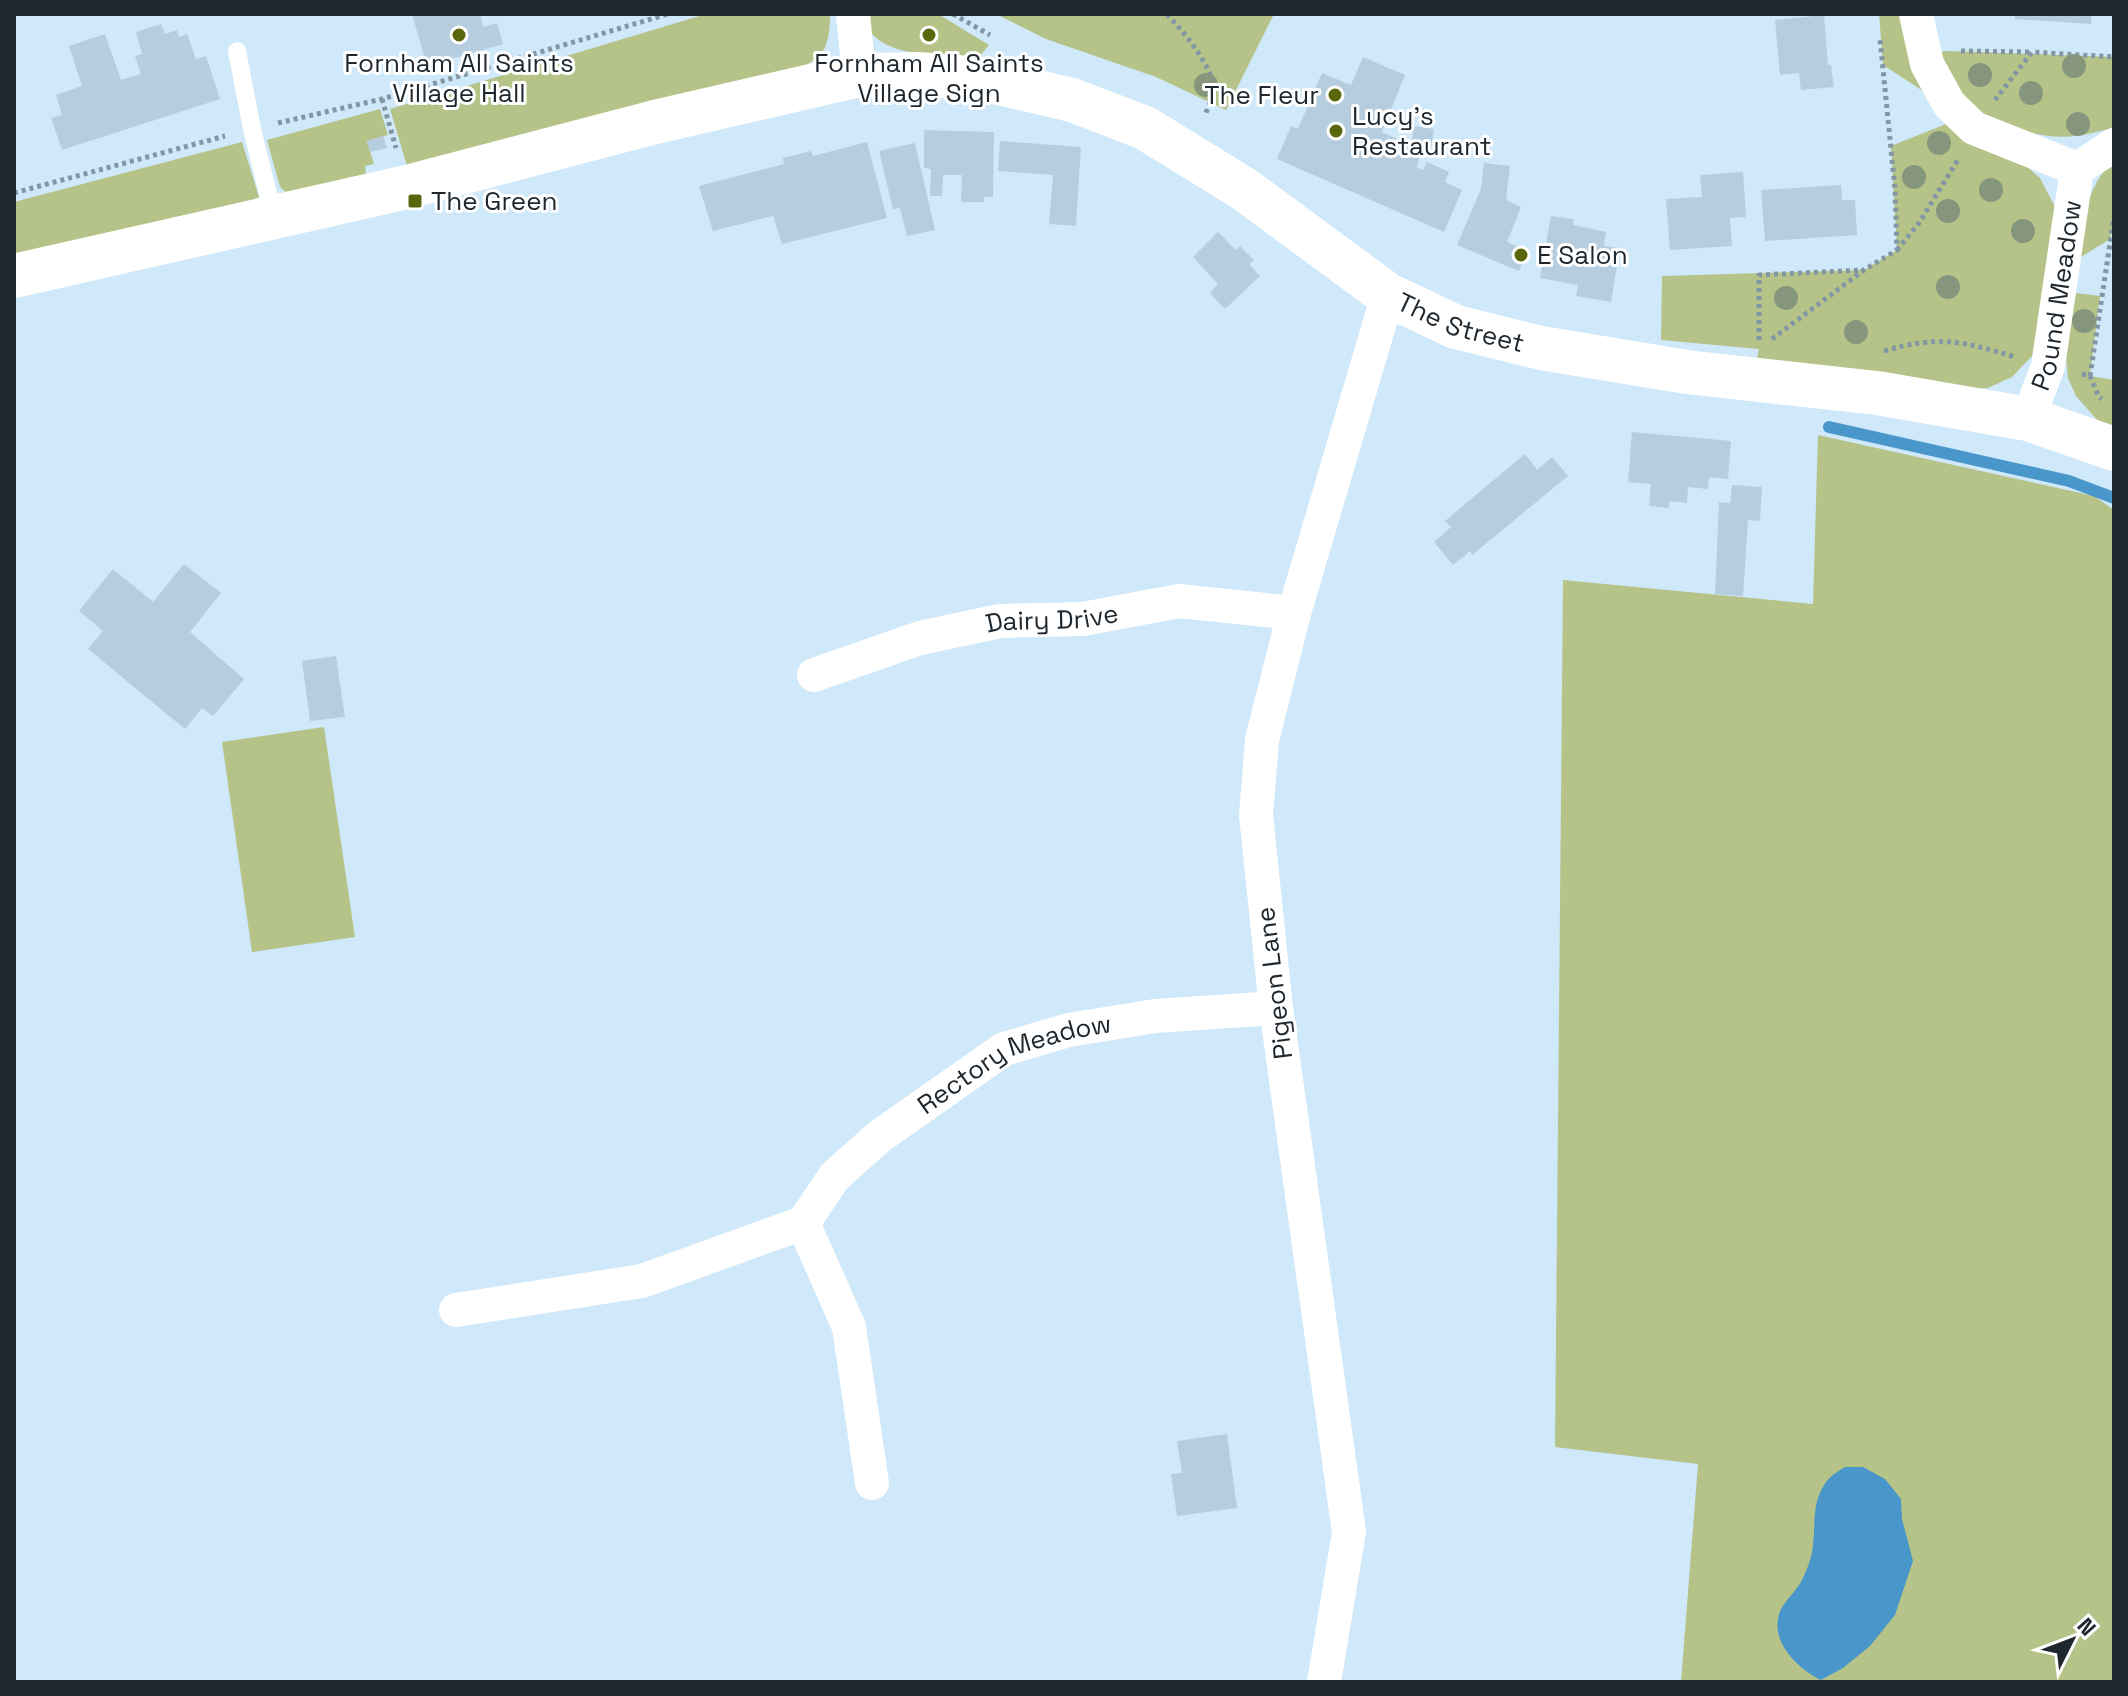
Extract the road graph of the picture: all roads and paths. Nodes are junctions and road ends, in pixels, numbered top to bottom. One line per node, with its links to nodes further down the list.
1 (668, 14): 10 (path)
2 (853, 14): 9 (street)
3 (1167, 14): 11 (path)
4 (1916, 14): 14 (street, Pound Meadow)
5 (1880, 34): 19 (path)
6 (237, 51): 12 (lane)
7 (1948, 51): 8 (path)
8 (2032, 52)
9 (859, 75): 15 (main road); 21 (main road, The Street)
10 (382, 99): 12 (path); 15 (path)
11 (1205, 115)
12 (252, 129): 16 (path); 18 (lane)
13 (2114, 145): 14 (street, Pound Meadow)
14 (2077, 169): 23 (street, Pound Meadow)
15 (407, 187): 18 (main road)
16 (14, 193)
17 (2114, 217): 24 (path)
18 (274, 218): 20 (main road)
19 (1864, 270): 19 (path)
20 (14, 276)
21 (1388, 295): 26 (main road, The Street); 28 (street, Pigeon Lane)
22 (1876, 353): 23 (path)
23 (2048, 366): 24 (path); 26 (street, Pound Meadow)
24 (2090, 376): 25 (path)
25 (2106, 401)
26 (2028, 419): 27 (main road, The Street)
27 (2114, 449)
28 (1294, 613): 29 (street, Dairy Drive); 30 (street, Pigeon Lane)
29 (814, 675)
30 (1276, 1008): 31 (street, Rectory Meadow); 34 (street, Pigeon Lane)
31 (803, 1223): 32 (street); 33 (street)
32 (456, 1310)
33 (872, 1483)
34 (1324, 1682)

